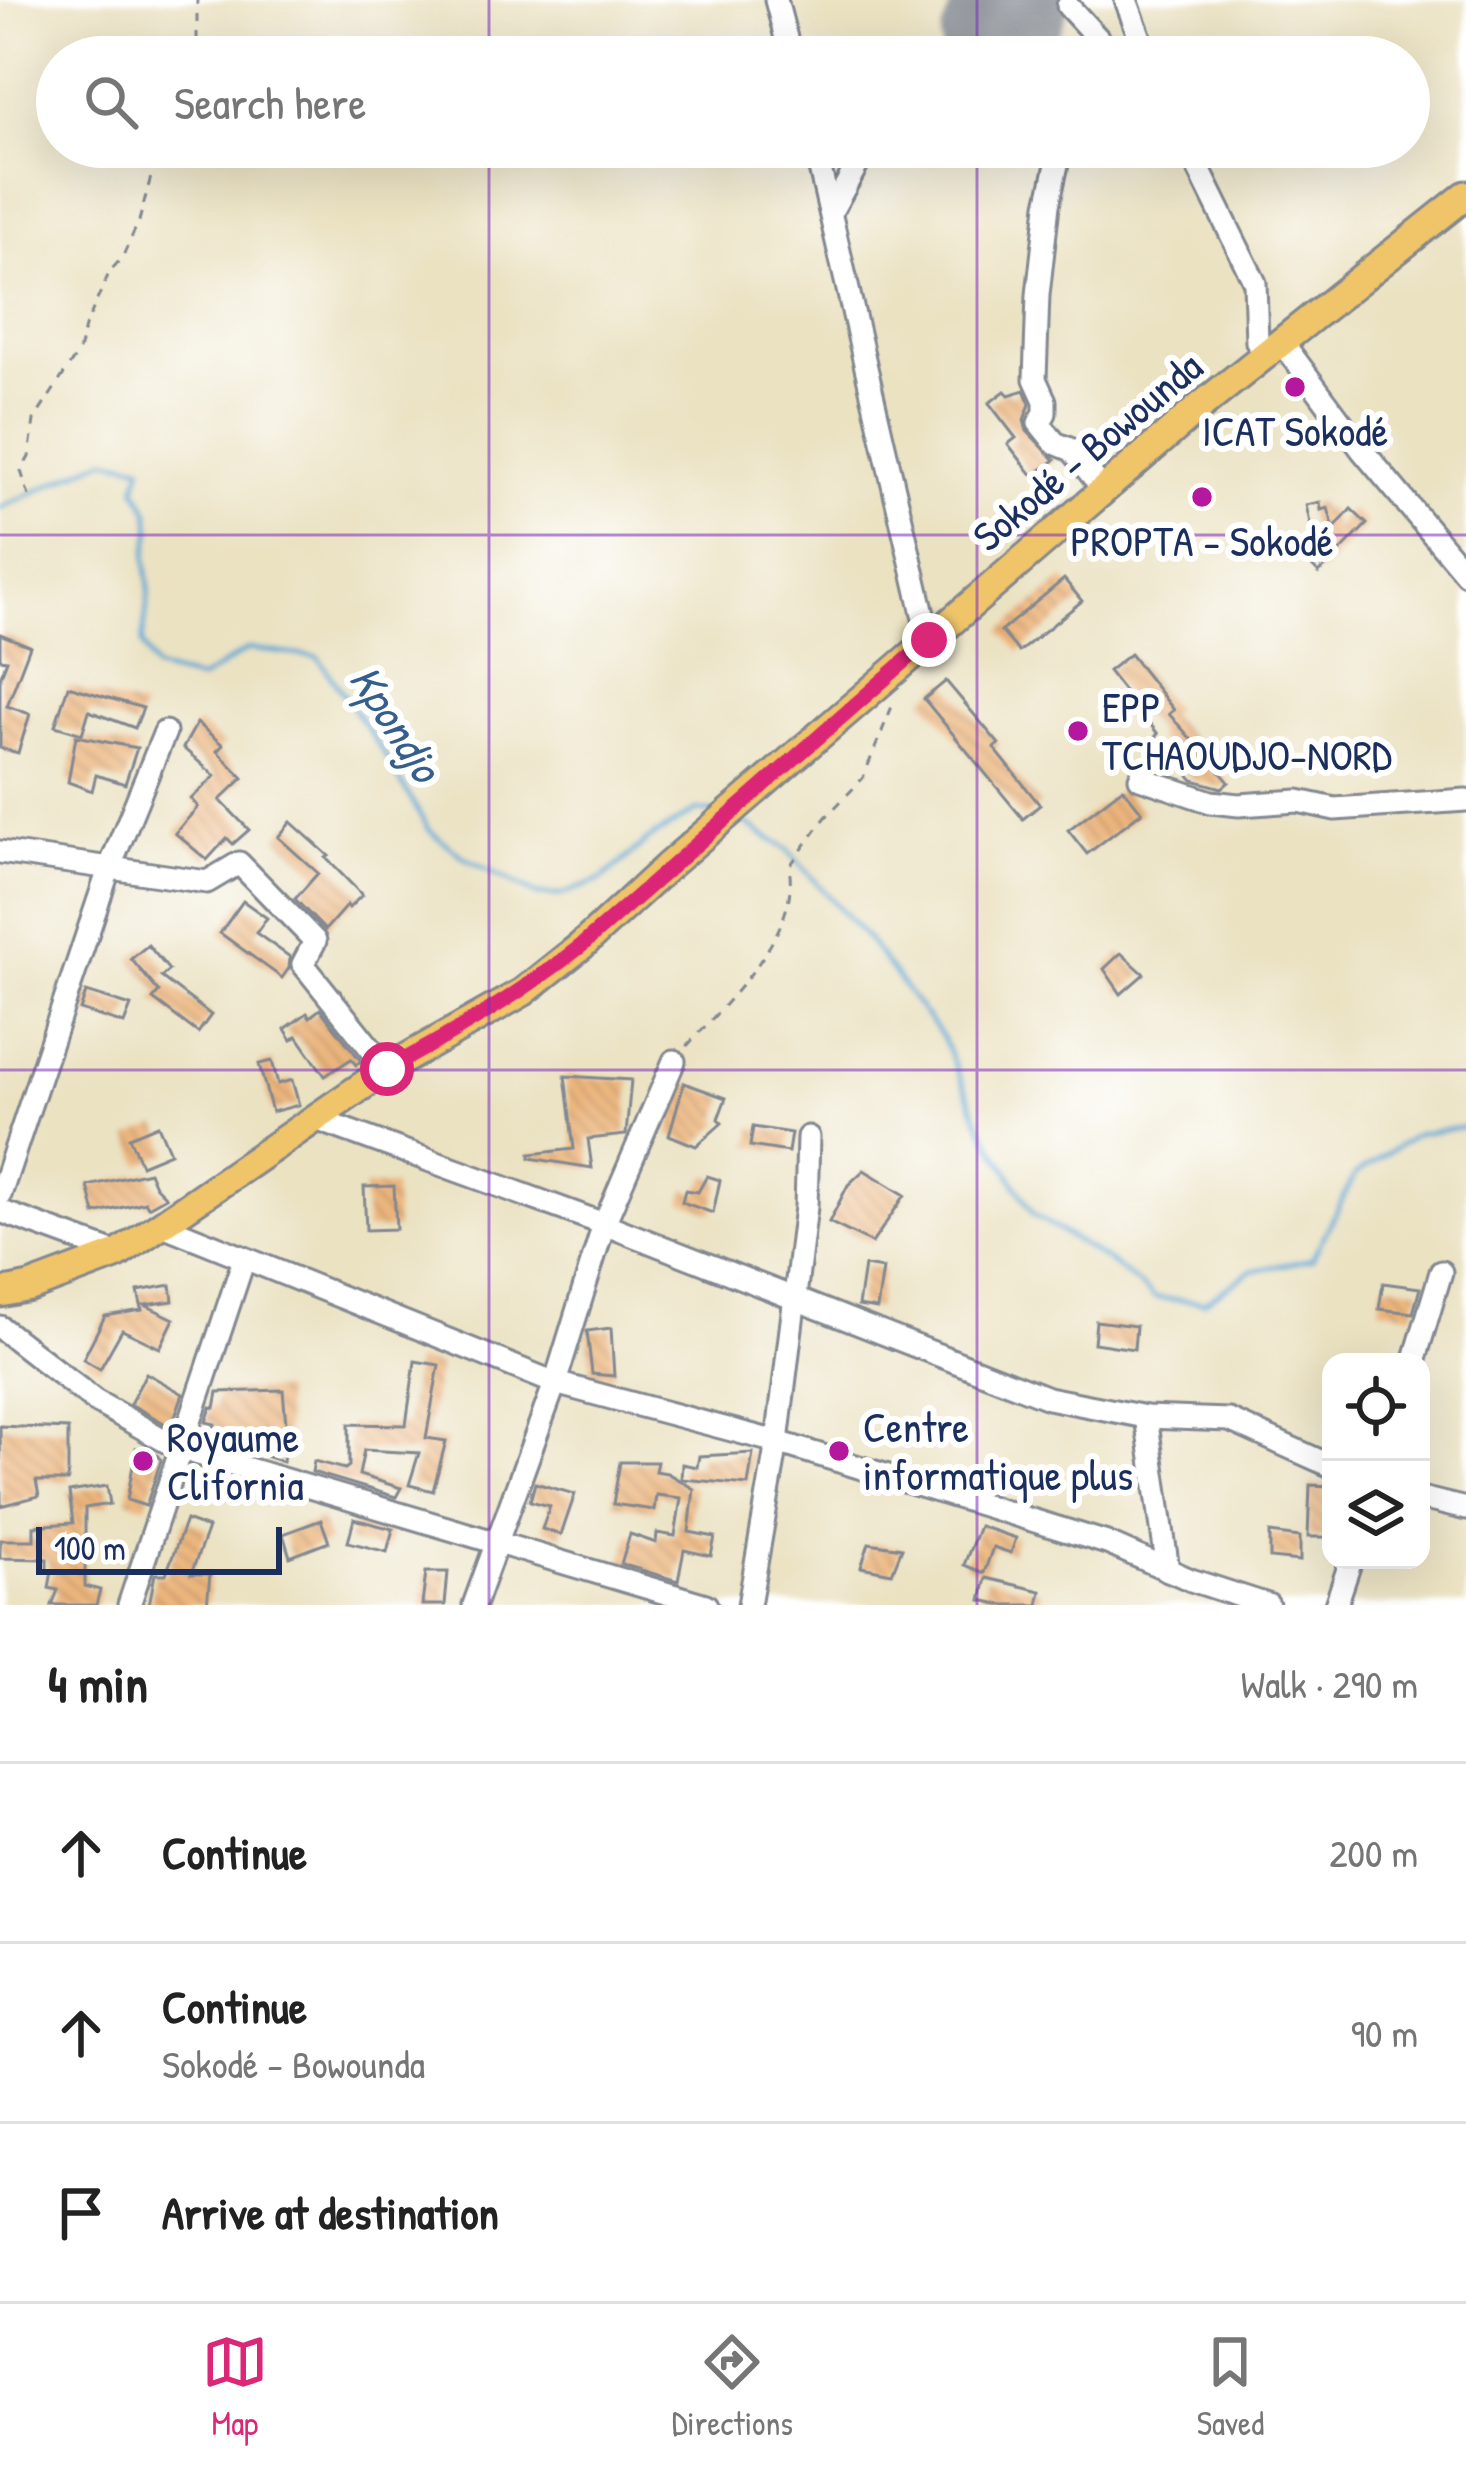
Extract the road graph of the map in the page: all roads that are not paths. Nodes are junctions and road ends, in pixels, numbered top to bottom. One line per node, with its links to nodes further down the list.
1 (776, 0): 4 (street)
2 (1126, 0): 6 (street)
3 (1067, 6): 5 (street)
4 (785, 36)
5 (1095, 36)
6 (1139, 36)
7 (824, 168): 12 (street)
8 (855, 168): 12 (street)
9 (1056, 168): 14 (street)
10 (1198, 168): 13 (street)
11 (1466, 195): 13 (main road, Sokodé - Bowounda)
12 (831, 212): 16 (street)
13 (1274, 348): 14 (main road, Sokodé - Bowounda); 15 (street)
14 (1105, 492): 16 (main road, Sokodé - Bowounda)
15 (1466, 574)
16 (929, 640): 23 (main road, Sokodé - Bowounda)
17 (165, 732): 21 (street)
18 (1140, 778): 19 (street)
19 (1466, 800)
20 (0, 852): 21 (street)
21 (109, 868): 23 (street); 26 (street)
22 (674, 1061): 29 (street)
23 (387, 1069): 24 (main road, Sokodé - Bowounda)
24 (313, 1118): 28 (main road, Sokodé - Bowounda); 29 (street)
25 (808, 1137): 34 (street)
26 (0, 1196)
27 (0, 1211): 30 (street)
28 (160, 1224): 30 (main road, Sokodé - Bowounda); 31 (street)
29 (604, 1224): 34 (street); 37 (street)
30 (118, 1254): 33 (main road, Sokodé - Bowounda)
31 (244, 1259): 37 (street); 40 (street)
32 (1441, 1272): 36 (street)
33 (0, 1293)
34 (793, 1299): 38 (street); 39 (street)
35 (0, 1327): 40 (street)
36 (1417, 1353)
37 (554, 1383): 39 (street); 44 (street)
38 (1146, 1417): 41 (street); 46 (street)
39 (777, 1442): 46 (street); 50 (street)
40 (178, 1448): 44 (street); 47 (street)
41 (1322, 1462)
42 (1430, 1500): 43 (street)
43 (1466, 1509)
44 (498, 1546): 48 (street); 49 (street)
45 (1349, 1569): 52 (street)
46 (1168, 1570): 51 (street)
47 (129, 1605)
48 (474, 1605)
49 (706, 1605)
50 (749, 1605)
51 (1268, 1605)
52 (1336, 1605)

